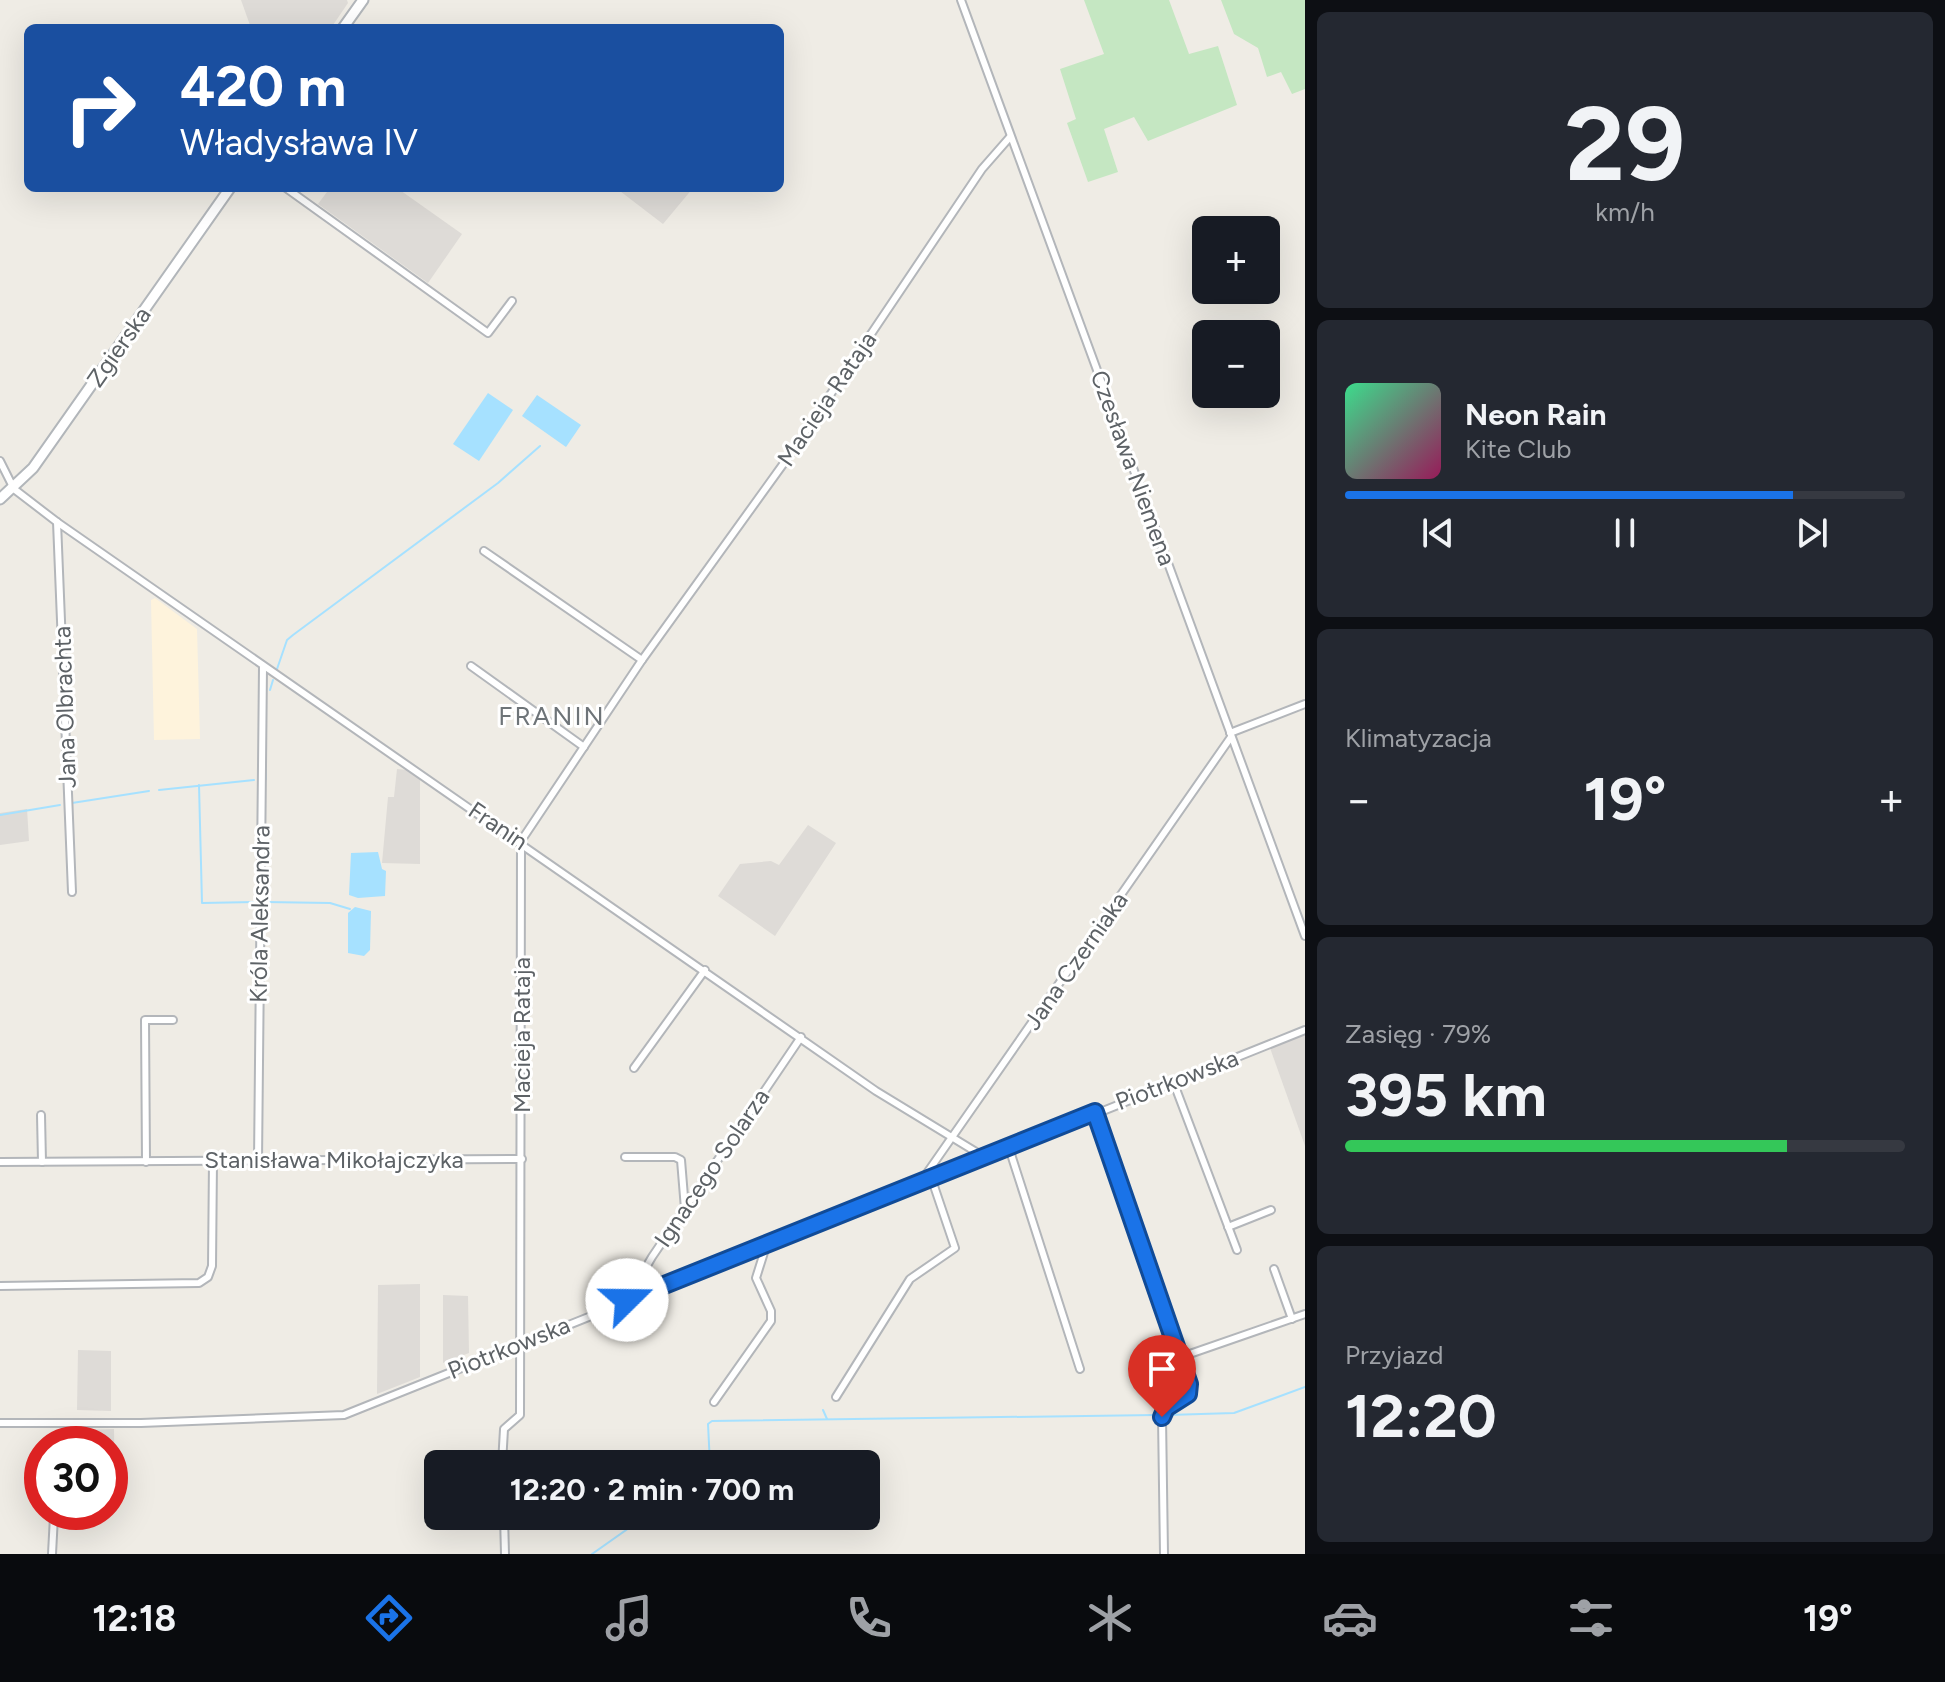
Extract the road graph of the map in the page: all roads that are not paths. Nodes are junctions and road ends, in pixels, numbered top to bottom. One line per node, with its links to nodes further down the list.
1 (363, 0): 3 (main road)
2 (961, 0): 4 (street, Czesława Niemena)
3 (346, 24)
4 (1010, 137): 13 (street, Macieja Rataja); 17 (street, Czesława Niemena)
5 (227, 192): 9 (main road, Zgierska)
6 (292, 192): 7 (street)
7 (512, 301)
8 (0, 461): 9 (street)
9 (14, 489): 10 (main road, Zgierska); 11 (street, Franin)
10 (0, 499)
11 (57, 522): 15 (street, Franin); 20 (street, Jana Olbrachta)
12 (484, 551): 13 (street)
13 (642, 660): 18 (street, Macieja Rataja)
14 (471, 666): 18 (street)
15 (263, 667): 19 (street, Franin); 36 (street, Króla Aleksandra)
16 (1305, 704): 17 (street)
17 (1231, 735): 21 (street, Czesława Niemena); 30 (street, Jana Czerniaka)
18 (584, 747): 19 (street, Macieja Rataja)
19 (521, 841): 22 (street, Franin); 34 (street, Macieja Rataja)
20 (72, 892)
21 (1305, 936)
22 (705, 970): 25 (street, Franin); 26 (street)
23 (173, 1020): 39 (street)
24 (1305, 1030): 27 (street, Piotrkowska)
25 (801, 1037): 30 (street, Franin); 42 (street, Ignacego Solarza)
26 (634, 1068)
27 (1173, 1081): 28 (street, Piotrkowska); 44 (street)
28 (1095, 1112): 31 (street, Piotrkowska); 53 (street)
29 (41, 1115): 38 (street)
30 (951, 1139): 33 (street, Franin); 41 (street, Jana Czerniaka)
31 (1009, 1148): 33 (street, Piotrkowska); 54 (street)
32 (625, 1157): 42 (street)
33 (986, 1158): 40 (street, Piotrkowska)
34 (522, 1159): 36 (street, Stanisława Mikołajczyka); 52 (street, Macieja Rataja)
35 (213, 1161): 36 (street, Stanisława Mikołajczyka); 39 (street, Stanisława Mikołajczyka); 48 (street)
36 (258, 1161)
37 (0, 1162): 38 (street, Stanisława Mikołajczyka)
38 (42, 1162): 39 (street, Stanisława Mikołajczyka)
39 (146, 1162)
40 (932, 1180): 41 (street, Piotrkowska); 55 (street)
41 (920, 1184): 45 (street, Piotrkowska)
42 (685, 1209): 49 (street, Ignacego Solarza)
43 (1271, 1210): 44 (street)
44 (1228, 1227): 46 (street)
45 (767, 1243): 49 (street, Piotrkowska); 56 (street)
46 (1237, 1250)
47 (1274, 1269): 51 (street)
48 (0, 1286)
49 (627, 1300): 52 (street, Piotrkowska)
50 (1305, 1314): 51 (street)
51 (1292, 1319): 53 (street)
52 (521, 1343): 57 (street, Piotrkowska); 58 (street, Macieja Rataja)
53 (1181, 1357): 63 (street)
54 (1080, 1369)
55 (836, 1397)
56 (714, 1402)
57 (0, 1423)
58 (503, 1450)
59 (53, 1530): 61 (street)
60 (504, 1530): 62 (street)
61 (52, 1554)
62 (505, 1554)
63 (1164, 1554)

